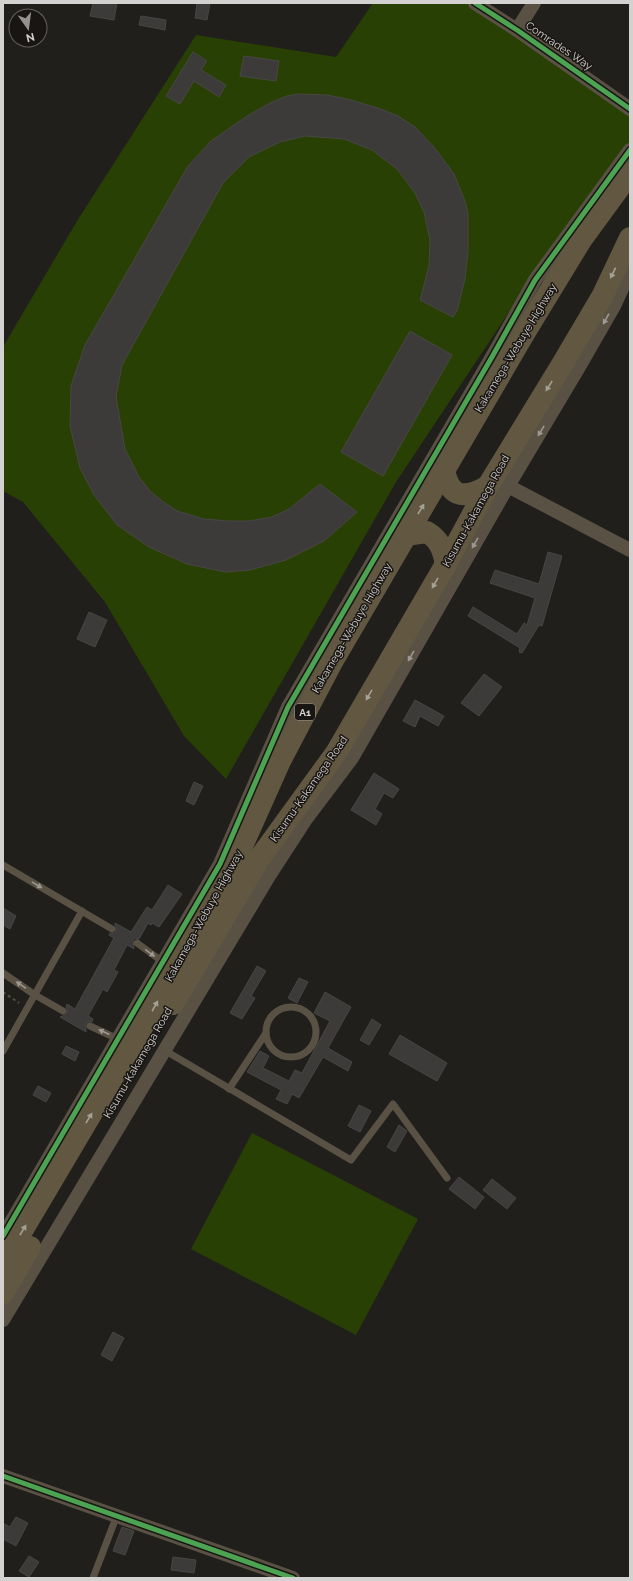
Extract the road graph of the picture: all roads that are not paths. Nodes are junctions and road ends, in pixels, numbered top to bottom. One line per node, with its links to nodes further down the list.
1 (475, 3): 3 (street, Comrades Way)
2 (534, 3): 3 (street)
3 (517, 30): 4 (street, Comrades Way)
4 (630, 109)
5 (630, 150): 15 (street)
6 (630, 172): 9 (highway, Kakamega-Webuye Highway / A1)
7 (630, 238): 10 (highway, Kisumu-Kakamega Road, one-way to 10)
8 (630, 271): 10 (street, one-way to 10)
9 (444, 470): 10 (highway); 11 (highway, Kakamega-Webuye Highway / A1, one-way to 9)
10 (498, 486): 12 (street); 13 (highway, Kisumu-Kakamega Road); 16 (street, one-way to 16)
11 (405, 535): 13 (highway); 14 (highway, Kakamega-Webuye Highway / A1)
12 (630, 550)
13 (446, 564): 17 (highway, Kisumu-Kakamega Road, one-way to 17)
14 (294, 734): 15 (street); 34 (highway, Kakamega-Webuye Highway / A1, one-way to 14)
15 (270, 748): 22 (street)
16 (345, 767): 17 (street); 29 (street)
17 (319, 777): 35 (highway, Kisumu-Kakamega Road)
18 (3, 865): 19 (lane, one-way to 19)
19 (82, 911): 20 (lane); 24 (lane)
20 (112, 929)
21 (137, 943): 22 (lane, one-way to 22)
22 (163, 962): 28 (street)
23 (3, 973): 24 (lane, one-way to 23)
24 (35, 995): 25 (lane); 30 (lane)
25 (63, 1011)
26 (90, 1026): 28 (lane, one-way to 26)
27 (266, 1033): 27 (lane); 31 (lane)
28 (118, 1039): 33 (street)
29 (164, 1050): 31 (lane); 36 (street)
30 (3, 1051)
31 (229, 1089): 32 (lane)
32 (447, 1178)
33 (3, 1236)
34 (3, 1263)
35 (3, 1293)
36 (3, 1320)
37 (3, 1476): 38 (street)
38 (117, 1515): 39 (lane); 40 (street)
39 (93, 1578)
40 (293, 1578)

